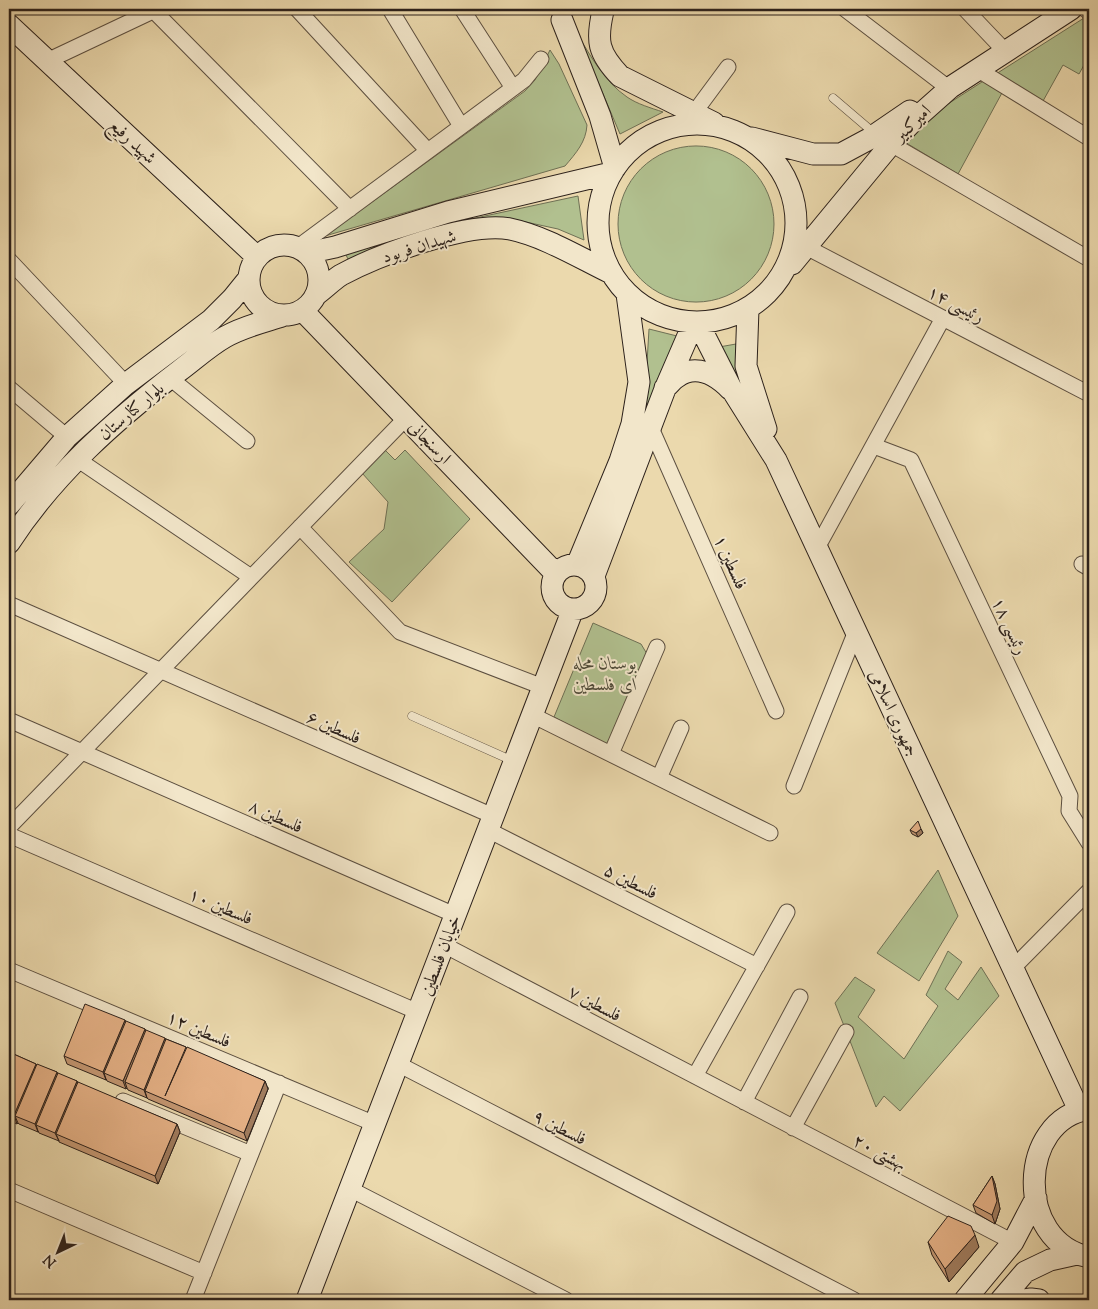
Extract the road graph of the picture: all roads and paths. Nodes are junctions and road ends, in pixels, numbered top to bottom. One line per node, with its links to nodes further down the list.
1 (154, 9): 15 (street); 31 (street)
2 (297, 9): 27 (street)
3 (390, 9): 22 (street)
4 (462, 9): 19 (street)
5 (846, 9): 18 (street)
6 (965, 9): 13 (street)
7 (1071, 9): 13 (main road, امیرکبیر)
8 (1085, 9): 10 (street)
9 (603, 10): 11 (main road); 21 (main road)
10 (1089, 12)
11 (559, 14): 29 (main road)
12 (9, 26): 15 (main road, شهید رفیع)
13 (1005, 52): 17 (main road, امیرکبیر)
14 (541, 59): 19 (street)
15 (47, 61): 36 (main road, شهید رفیع)
16 (728, 67): 21 (street)
17 (978, 70): 18 (main road, امیرکبیر); 25 (street)
18 (949, 87): 26 (main road, امیرکبیر)
19 (512, 88): 22 (street)
20 (833, 98): 26 (lane)
21 (694, 113): 23 (main road)
22 (462, 126): 27 (street)
23 (723, 127): 24 (main road); 29 (main road)
24 (747, 137): 28 (main road); 39 (main road)
25 (1089, 138)
26 (883, 140): 28 (main road); 30 (main road, امیرکبیر); 35 (street)
27 (428, 151): 31 (street)
28 (841, 154): 30 (main road)
29 (613, 171): 34 (main road, شهيدان فربود); 38 (main road)
30 (859, 182): 33 (main road, امیرکبیر)
31 (350, 209): 34 (street)
32 (1089, 241): 35 (street)
33 (806, 247): 39 (main road, امیرکبیر); 46 (street, رئیسی ۱۴)
34 (302, 250): 36 (main road); 41 (main road)
35 (1085, 256)
36 (257, 257): 40 (main road)
37 (9, 260): 49 (street)
38 (611, 273): 41 (main road, شهيدان فربود); 42 (main road)
39 (784, 273): 43 (main road)
40 (248, 278): 45 (main road); 49 (main road, بلوار کنارستان)
41 (317, 294): 44 (main road)
42 (628, 294): 47 (main road); 65 (main road)
43 (748, 309): 47 (main road); 60 (main road)
44 (303, 311): 45 (main road); 54 (main road, ارسنجانی)
45 (282, 316): 48 (main road, بلوار کنارستان)
46 (943, 318): 53 (street, رئیسی ۱۴); 58 (street)
47 (696, 322): 51 (main road); 52 (main road, جمهوری اسلامی)
48 (170, 378): 57 (street); 59 (main road, بلوار کنارستان)
49 (126, 384): 56 (main road, بلوار کنارستان)
50 (9, 388): 56 (street)
51 (665, 388): 52 (main road); 55 (main road)
52 (732, 390): 60 (main road, جمهوری اسلامی)
53 (1089, 394)
54 (406, 418): 62 (street); 66 (main road, ارسنجانی)
55 (651, 428): 65 (main road); 74 (street, فلسطین ۱)
56 (67, 437): 61 (main road, بلوار کنارستان)
57 (247, 441)
58 (874, 446): 64 (street); 88 (street, رئیسی ۱۸)
59 (77, 459): 63 (main road, بلوار کنارستان); 67 (street)
60 (776, 460): 64 (main road, جمهوری اسلامی)
61 (9, 505)
62 (300, 528): 67 (street); 73 (street)
63 (9, 543)
64 (818, 548): 70 (main road, جمهوری اسلامی)
65 (585, 570): 66 (main road); 69 (main road)
66 (556, 574): 69 (main road)
67 (251, 577): 72 (street)
68 (9, 604): 72 (street, فلسطین ۶)
69 (572, 610): 73 (main road, خیابان فلسطین)
70 (856, 631): 83 (street); 94 (main road, جمهوری اسلامی)
71 (657, 647): 80 (street)
72 (160, 671): 79 (street); 84 (street, فلسطین ۶)
73 (543, 687): 75 (main road, خیابان فلسطین)
74 (776, 711)
75 (532, 715): 80 (street); 81 (main road, خیابان فلسطین)
76 (412, 716): 81 (lane)
77 (9, 720): 79 (street, فلسطین ۸)
78 (681, 728): 82 (street)
79 (82, 752): 85 (street); 91 (street, فلسطین ۸)
80 (611, 754): 82 (street)
81 (514, 762): 84 (main road, خیابان فلسطین)
82 (659, 778): 86 (street)
83 (794, 786)
84 (490, 823): 91 (main road, خیابان فلسطین); 93 (street, فلسطین ۵)
85 (9, 827)
86 (770, 833)
87 (9, 834): 97 (street, فلسطین ۱۰)
88 (1089, 843)
89 (1089, 891): 94 (street)
90 (787, 912): 93 (street)
91 (455, 915): 92 (main road, خیابان فلسطین)
92 (444, 944): 97 (main road, خیابان فلسطین); 100 (street, فلسطین ۷)
93 (757, 966): 100 (street)
94 (1013, 968): 105 (main road, جمهوری اسلامی)
95 (9, 970): 101 (street, فلسطین ۱۲)
96 (800, 997): 104 (street)
97 (418, 1012): 99 (main road, خیابان فلسطین)
98 (846, 1032): 107 (street)
99 (398, 1064): 106 (main road, خیابان فلسطین); 118 (street, فلسطین ۹)
100 (695, 1076): 102 (street, فلسطین ۷)
101 (279, 1083): 106 (street, فلسطین ۱۲); 108 (street)
102 (729, 1094): 104 (street, بهشتی ۲۰)
103 (107, 1095): 108 (street)
104 (744, 1102): 107 (street, بهشتی ۲۰)
105 (1084, 1110): 111 (main road)
106 (375, 1124): 109 (main road, خیابان فلسطین)
107 (794, 1128): 112 (street, بهشتی ۲۰)
108 (251, 1154): 114 (street)
109 (350, 1189): 116 (main road, خیابان فلسطین); 117 (street)
110 (9, 1190): 114 (street)
111 (1036, 1198): 112 (main road); 113 (main road)
112 (1013, 1242): 119 (main road)
113 (1083, 1256): 120 (main road)
114 (204, 1273): 115 (street)
115 (193, 1300)
116 (307, 1300)
117 (566, 1300)
118 (854, 1300)
119 (964, 1300)
120 (1001, 1300)
121 (1024, 1300): 122 (main road)
122 (1039, 1300)

